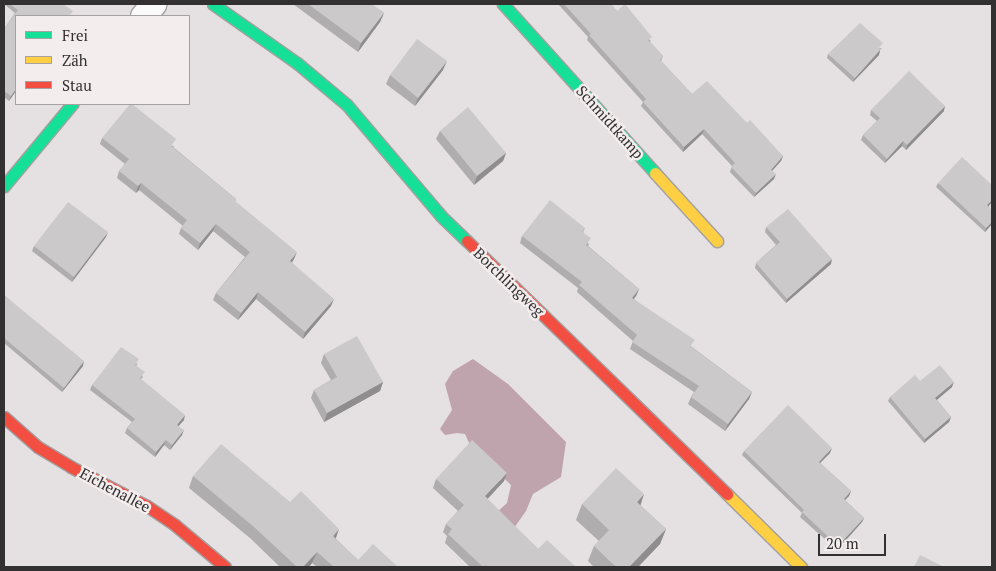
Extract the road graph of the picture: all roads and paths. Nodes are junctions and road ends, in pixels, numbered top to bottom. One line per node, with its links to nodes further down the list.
1 (153, 4): 4 (street)
2 (213, 4): 10 (street, Borchlingweg)
3 (503, 4): 7 (street, Schmidtkamp)
4 (144, 15)
5 (71, 105): 6 (street)
6 (4, 186)
7 (717, 241)
8 (4, 417): 9 (street, Eichenallee)
9 (224, 567)
10 (801, 567)

